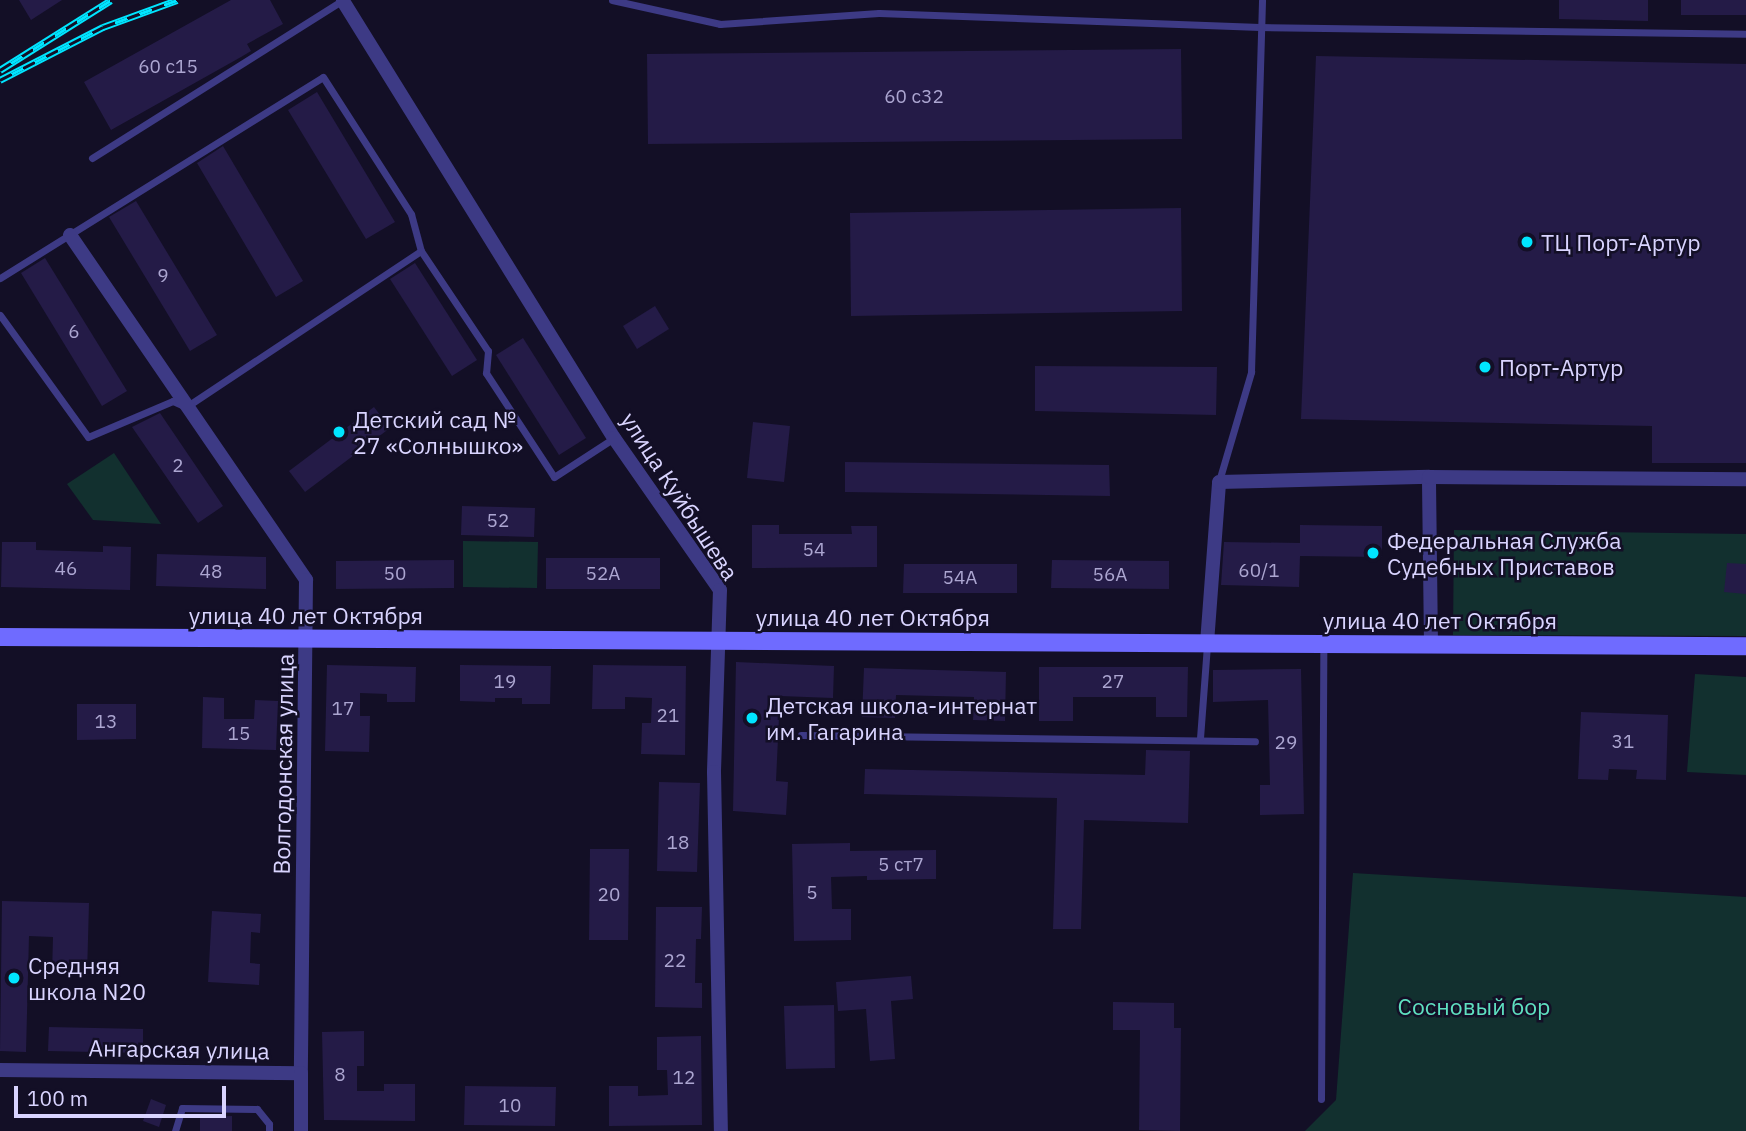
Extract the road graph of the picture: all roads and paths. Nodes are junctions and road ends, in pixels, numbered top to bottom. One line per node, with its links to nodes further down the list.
1 (343, 0): 6 (lane); 12 (street, улица Куйбышева)
2 (612, 0): 4 (lane)
3 (1262, 0): 4 (lane)
4 (1261, 27): 5 (lane); 15 (lane)
5 (1746, 34)
6 (92, 159)
7 (71, 235): 8 (lane); 9 (lane); 11 (street, Волгодонская улица)
8 (421, 251): 11 (lane); 12 (lane)
9 (0, 278)
10 (0, 315): 11 (lane)
11 (186, 407): 17 (street, Волгодонская улица)
12 (614, 438): 18 (street, улица Куйбышева)
13 (1429, 477): 14 (street); 15 (street); 21 (street)
14 (1746, 479)
15 (1219, 482): 19 (street)
16 (0, 637): 17 (main road, улица 40 лет Октября)
17 (307, 640): 18 (main road, улица 40 лет Октября); 27 (street, Волгодонская улица)
18 (720, 641): 19 (main road, улица 40 лет Октября); 32 (street, улица Куйбышева)
19 (1208, 643): 20 (main road, улица 40 лет Октября); 24 (lane)
20 (1323, 644): 21 (main road, улица 40 лет Октября); 28 (lane)
21 (1431, 645): 22 (main road, улица 40 лет Октября)
22 (1746, 646)
23 (802, 735): 24 (lane)
24 (1200, 738): 25 (lane)
25 (1255, 741)
26 (0, 1070): 27 (street, Ангарская улица)
27 (301, 1073): 31 (street, Ангарская улица)
28 (1321, 1099)
29 (175, 1131): 30 (lane)
30 (269, 1131)
31 (301, 1131)
32 (721, 1131)

